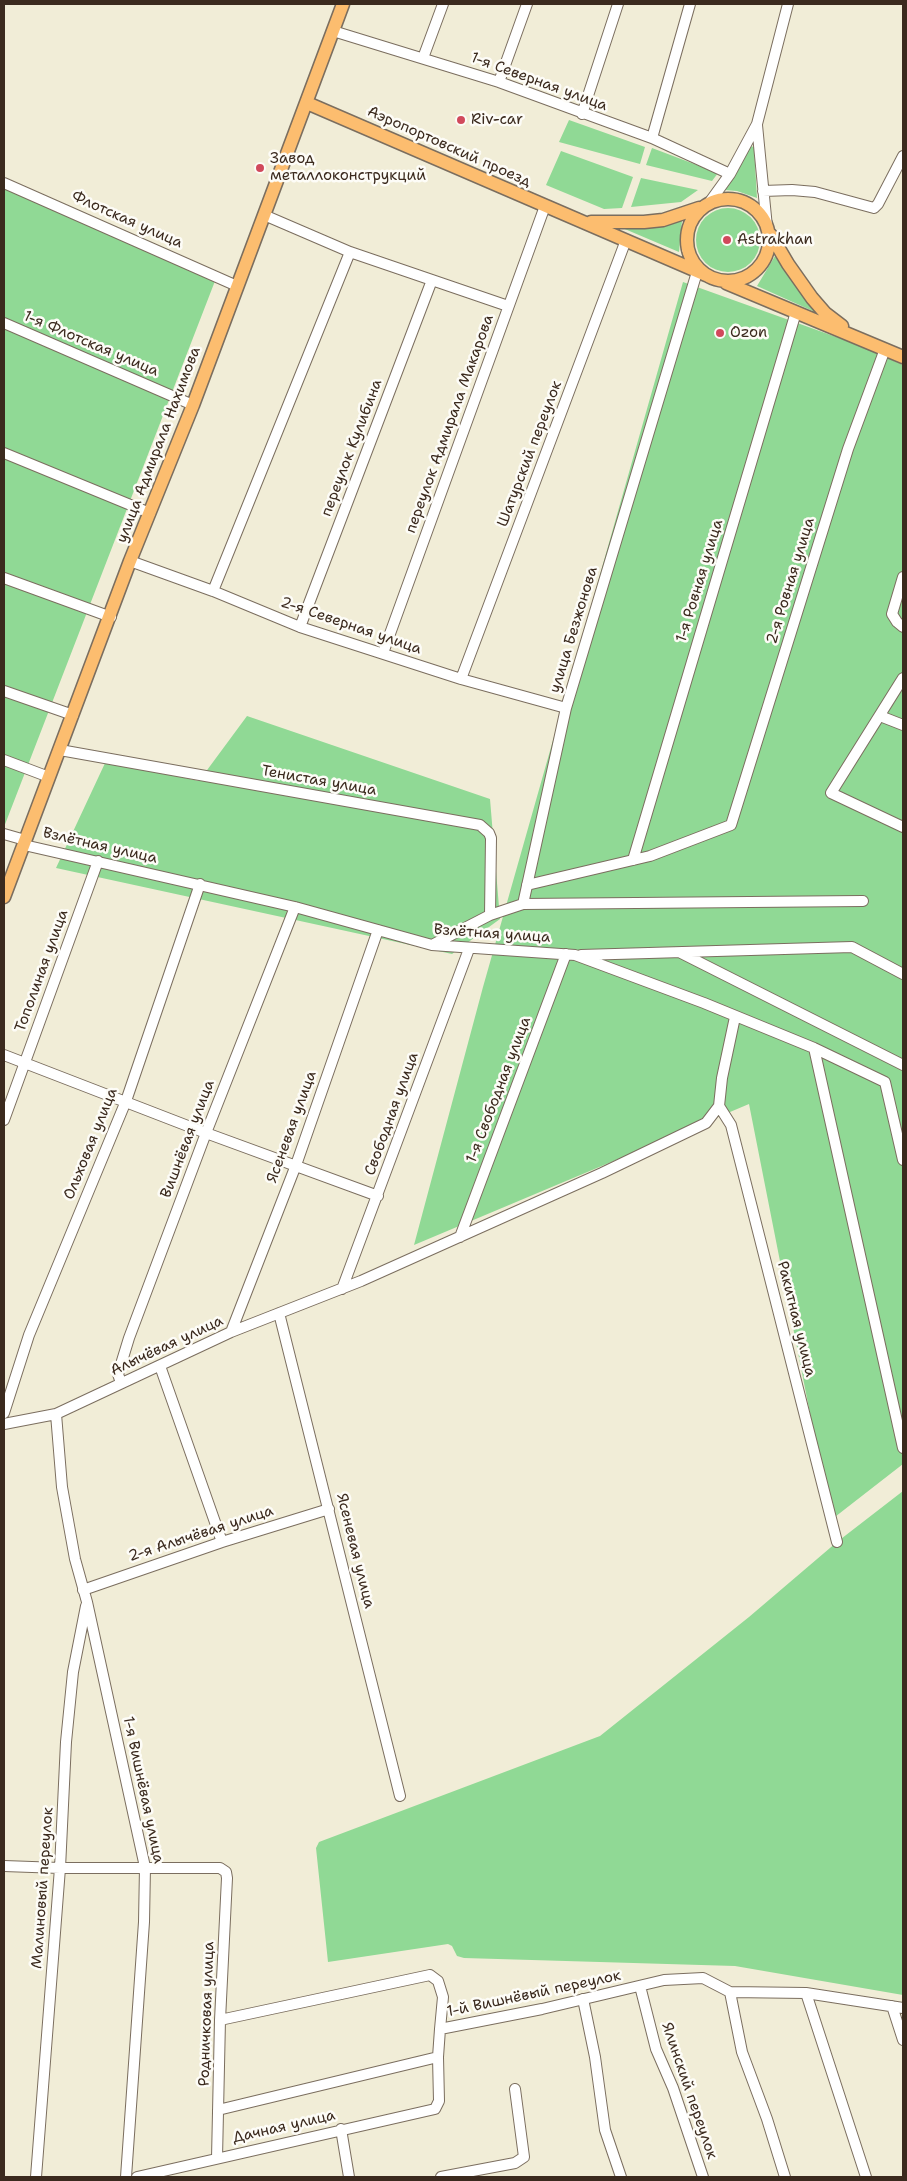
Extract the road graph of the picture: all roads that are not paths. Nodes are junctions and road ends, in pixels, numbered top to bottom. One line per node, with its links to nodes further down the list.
1 (343, 4): 7 (main road, улица Адмирала Нахимова)
2 (443, 4): 8 (street)
3 (527, 4): 9 (street)
4 (618, 4): 11 (street)
5 (690, 4): 13 (street)
6 (788, 4): 12 (street)
7 (333, 31): 8 (street, 1-я Северная улица); 10 (main road, улица Адмирала Нахимова)
8 (423, 58): 9 (street, 1-я Северная улица)
9 (499, 82): 11 (street, 1-я Северная улица)
10 (307, 102): 19 (main road, Аэропортовский проезд); 20 (main road, улица Адмирала Нахимова)
11 (582, 114): 13 (street, 1-я Северная улица)
12 (757, 124): 15 (street); 17 (street)
13 (652, 138): 15 (street, 1-я Северная улица)
14 (903, 156): 17 (street)
15 (730, 174): 18 (street)
16 (4, 183): 28 (street, Флотская улица)
17 (763, 191): 22 (street)
18 (707, 204): 21 (main road); 22 (main road); 25 (main road)
19 (545, 206): 21 (main road, Аэропортовский проезд); 29 (street, переулок Адмирала Макарова)
20 (264, 215): 24 (street); 28 (main road, улица Адмирала Нахимова)
21 (579, 220): 23 (main road, Аэропортовский проезд)
22 (768, 229): 27 (main road); 32 (main road)
23 (626, 240): 25 (main road, Аэропортовский проезд); 47 (street, Шатурский переулок)
24 (350, 252): 26 (street); 41 (street)
25 (701, 274): 27 (main road); 49 (street, улица Безжонова)
26 (432, 280): 29 (street); 43 (street, переулок Кулибина)
27 (721, 281): 30 (main road)
28 (237, 286): 35 (main road, улица Адмирала Нахимова)
29 (508, 306): 45 (street, переулок Адмирала Макарова)
30 (796, 312): 32 (main road); 59 (street, 1-я Ровная улица)
31 (4, 323): 35 (street, 1-я Флотская улица)
32 (859, 337): 33 (main road)
33 (884, 348): 34 (main road); 59 (street, 2-я Ровная улица)
34 (903, 357)
35 (193, 405): 37 (main road, улица Адмирала Нахимова)
36 (4, 453): 37 (street)
37 (150, 514): 38 (main road, улица Адмирала Нахимова)
38 (130, 562): 41 (street, 2-я Северная улица); 42 (main road, улица Адмирала Нахимова)
39 (903, 577): 44 (street)
40 (4, 578): 42 (street)
41 (213, 591): 43 (street, 2-я Северная улица)
42 (111, 617): 50 (main road, улица Адмирала Нахимова)
43 (300, 627): 45 (street, 2-я Северная улица)
44 (903, 627)
45 (383, 653): 47 (street, 2-я Северная улица)
46 (903, 678): 51 (street)
47 (461, 679): 49 (street, 2-я Северная улица)
48 (4, 690): 50 (street)
49 (566, 708): 62 (street, улица Безжонова)
50 (73, 715): 53 (main road, улица Адмирала Нахимова)
51 (880, 716): 52 (street); 56 (street)
52 (903, 725)
53 (60, 750): 55 (main road, улица Адмирала Нахимова); 67 (street, Тенистая улица)
54 (4, 760): 55 (street)
55 (49, 776): 58 (main road, улица Адмирала Нахимова)
56 (903, 827)
57 (4, 834): 58 (street, Взлётная улица)
58 (24, 842): 60 (street, Взлётная улица); 63 (main road, улица Адмирала Нахимова)
59 (632, 860): 62 (street)
60 (98, 862): 61 (street, Взлётная улица); 77 (street, Тополиная улица)
61 (200, 884): 66 (street, Взлётная улица); 79 (street, Ольховая улица)
62 (527, 886): 65 (street, улица Безжонова)
63 (4, 897)
64 (863, 901): 65 (street)
65 (523, 904): 67 (street)
66 (295, 907): 68 (street, Взлётная улица); 82 (street, Вишнёвая улица)
67 (490, 915): 69 (street)
68 (378, 930): 69 (street, Взлётная улица); 84 (street, Ясеневая улица)
69 (432, 945): 70 (street, Взлётная улица)
70 (469, 949): 72 (street, Взлётная улица); 85 (street, Свободная улица)
71 (680, 952): 72 (street); 73 (street); 78 (street)
72 (571, 955): 74 (street, Взлётная улица); 86 (street, 1-я Свободная улица)
73 (903, 974)
74 (734, 1017): 75 (street, Взлётная улица); 80 (street)
75 (814, 1048): 83 (street, Взлётная улица); 95 (street)
76 (4, 1055): 77 (street)
77 (24, 1063): 79 (street); 81 (street, Тополиная улица)
78 (903, 1065)
79 (126, 1101): 82 (street); 92 (street, Ольховая улица)
80 (719, 1106): 86 (street, Алычёвая улица); 98 (street, Ракитная улица)
81 (4, 1120)
82 (206, 1133): 84 (street); 91 (street, Вишнёвая улица)
83 (903, 1160)
84 (296, 1165): 85 (street); 89 (street, Ясеневая улица)
85 (378, 1196): 87 (street, Свободная улица)
86 (460, 1237): 87 (street, Алычёвая улица)
87 (342, 1289): 88 (street, Алычёвая улица)
88 (279, 1313): 89 (street, Алычёвая улица); 96 (street, Ясеневая улица)
89 (231, 1332): 90 (street, Алычёвая улица)
90 (160, 1366): 91 (street, Алычёвая улица); 97 (street)
91 (121, 1383): 93 (street, Алычёвая улица)
92 (4, 1413)
93 (56, 1414): 94 (street, Алычёвая улица); 99 (street, 1-я Вишнёвая улица)
94 (4, 1424)
95 (903, 1448)
96 (328, 1509): 97 (street, 2-я Алычёвая улица); 101 (street, Ясеневая улица)
97 (222, 1542): 99 (street, 2-я Алычёвая улица)
98 (837, 1542)
99 (83, 1590): 100 (street, 1-я Вишнёвая улица)
100 (87, 1602): 103 (street, 1-я Вишнёвая улица); 104 (street, Малиновый переулок)
101 (400, 1796)
102 (4, 1866): 104 (street)
103 (145, 1867): 104 (street); 111 (street, Родничковая улица); 120 (street, 1-я Вишнёвая улица)
104 (60, 1868): 119 (street, Малиновый переулок)
105 (640, 1986): 106 (street, 1-й Вишнёвый переулок); 108 (street, 1-й Вишнёвый переулок); 125 (street, Ялинский переулок)
106 (730, 1992): 107 (street, 1-й Вишнёвый переулок); 126 (street)
107 (806, 1993): 109 (street, 1-й Вишнёвый переулок); 127 (street)
108 (583, 1999): 112 (street, 1-й Вишнёвый переулок); 124 (street)
109 (892, 2006): 110 (street, 1-й Вишнёвый переулок); 113 (street)
110 (903, 2008)
111 (220, 2020): 112 (street, 1-й Вишнёвый переулок); 116 (street, Родничковая улица)
112 (440, 2030): 114 (street)
113 (903, 2040)
114 (438, 2057): 116 (street); 117 (street, Дачная улица)
115 (515, 2089): 123 (street)
116 (218, 2110): 118 (street, Родничковая улица)
117 (341, 2129): 118 (street, Дачная улица); 122 (street)
118 (217, 2158): 121 (street, Дачная улица)
119 (36, 2177)
120 (126, 2177)
121 (137, 2177)
122 (349, 2177)
123 (441, 2177)
124 (621, 2177)
125 (703, 2177)
126 (785, 2177)
127 (866, 2177)

